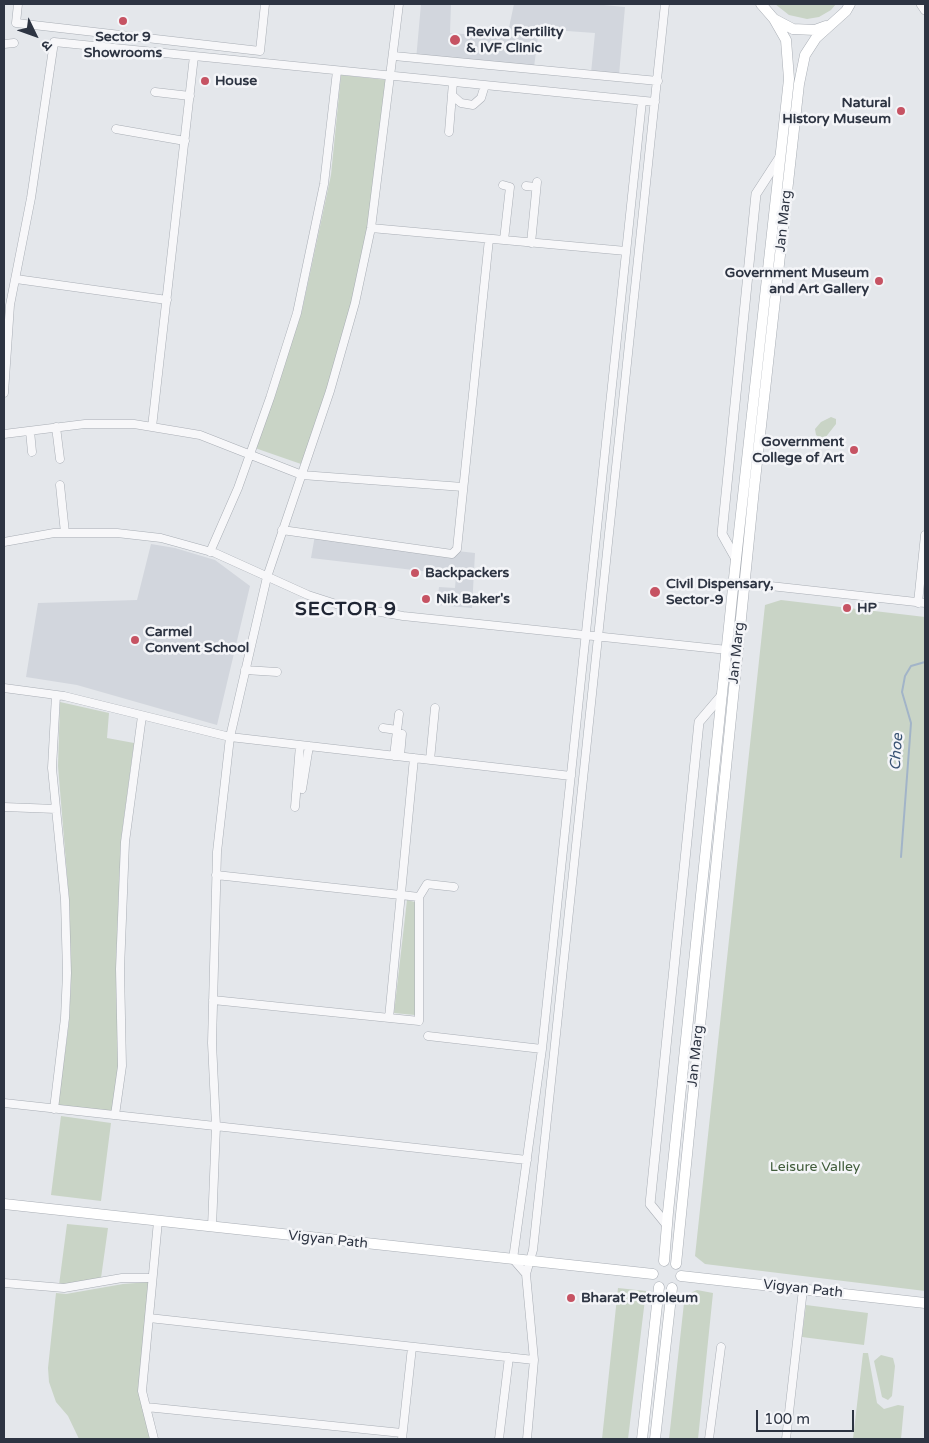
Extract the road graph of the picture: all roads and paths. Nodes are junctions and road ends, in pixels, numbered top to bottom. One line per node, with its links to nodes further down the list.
1 (18, 4): 2 (street)
2 (266, 4)
3 (399, 4): 15 (street)
4 (665, 4): 18 (street)
5 (761, 4): 10 (main road, Jan Marg)
6 (860, 4): 8 (main road, Jan Marg)
7 (921, 4): 9 (street)
8 (848, 7): 11 (main road, Jan Marg)
9 (925, 10)
10 (774, 20): 11 (main road); 29 (main road, Jan Marg)
11 (832, 24): 57 (main road, Jan Marg)
12 (4, 44): 13 (street)
13 (14, 44)
14 (194, 56): 16 (street); 23 (street); 37 (street)
15 (394, 56): 17 (street); 18 (street)
16 (337, 70): 17 (street); 45 (street)
17 (392, 76): 19 (street); 32 (street)
18 (658, 81): 25 (street)
19 (453, 82): 20 (street); 22 (street)
20 (485, 85): 22 (street); 24 (street)
21 (155, 92): 23 (street)
22 (452, 95): 27 (street)
23 (190, 96): 28 (street)
24 (642, 101): 25 (street); 36 (street)
25 (655, 102): 60 (street)
26 (116, 129): 28 (street)
27 (449, 132)
28 (185, 140): 38 (street)
29 (781, 156): 55 (main road, Jan Marg); 55 (street)
30 (503, 184): 34 (street)
31 (526, 186): 35 (street)
32 (371, 228): 33 (street); 47 (street)
33 (489, 239): 34 (street); 49 (street)
34 (504, 240): 35 (street)
35 (531, 243): 36 (street)
36 (626, 252): 59 (street)
37 (16, 279): 38 (street); 39 (street)
38 (167, 300): 40 (street)
39 (4, 393)
40 (152, 427): 41 (street); 45 (street)
41 (56, 428): 42 (street); 46 (street)
42 (30, 431): 43 (street); 44 (street)
43 (4, 434)
44 (32, 452)
45 (250, 454): 47 (street); 54 (street)
46 (60, 459)
47 (302, 475): 49 (street); 50 (street)
48 (60, 485): 51 (street)
49 (463, 487): 50 (street)
50 (282, 530): 56 (street)
51 (65, 533): 53 (street); 54 (street)
52 (925, 535): 58 (street)
53 (4, 542)
54 (210, 552): 56 (street)
55 (736, 559): 57 (main road, Jan Marg)
56 (267, 577): 59 (street); 62 (street)
57 (739, 583): 58 (street); 61 (main road, Jan Marg)
58 (922, 603)
59 (586, 634): 60 (street); 76 (street)
60 (598, 635): 61 (street); 100 (street)
61 (732, 650): 66 (main road, Jan Marg); 101 (main road, Jan Marg)
62 (245, 670): 63 (street); 71 (street)
63 (276, 672)
64 (4, 688): 65 (street)
65 (56, 695): 68 (street); 80 (street)
66 (722, 695): 96 (main road, Jan Marg); 96 (street)
67 (435, 708): 75 (street)
68 (142, 716): 71 (street); 91 (street)
69 (383, 728): 70 (street)
70 (397, 730): 73 (street); 73 (street)
71 (230, 737): 72 (street); 81 (street)
72 (304, 746): 73 (street); 77 (street); 78 (street)
73 (397, 756): 74 (street)
74 (414, 758): 75 (street); 83 (street)
75 (430, 760): 76 (street)
76 (571, 776): 88 (street)
77 (302, 789)
78 (295, 807)
79 (4, 808): 80 (street)
80 (56, 809): 90 (street)
81 (216, 875): 83 (street); 85 (street)
82 (454, 887): 84 (street)
83 (400, 894): 84 (street); 86 (street)
84 (419, 897): 86 (street)
85 (213, 1000): 86 (street); 92 (street)
86 (389, 1018)
87 (428, 1036): 88 (street)
88 (542, 1049): 93 (street)
89 (4, 1103): 90 (street)
90 (54, 1109): 91 (street)
91 (115, 1115): 92 (street)
92 (216, 1126): 93 (street); 97 (street)
93 (527, 1160): 98 (street)
94 (4, 1204): 95 (main road, Vigyan Path)
95 (158, 1221): 97 (main road, Vigyan Path); 105 (street)
96 (667, 1224): 99 (main road, Jan Marg)
97 (212, 1227): 98 (main road, Vigyan Path)
98 (512, 1259): 100 (main road, Vigyan Path); 102 (street)
99 (664, 1261): 101 (main road); 103 (main road)
100 (530, 1262): 102 (street); 103 (main road, Vigyan Path)
101 (676, 1264): 104 (main road)
102 (526, 1274): 115 (street)
103 (653, 1274): 107 (main road)
104 (681, 1276): 108 (main road); 109 (main road, Vigyan Path)
105 (152, 1278): 106 (street); 111 (street)
106 (4, 1283)
107 (659, 1287): 108 (main road); 121 (main road)
108 (672, 1288): 122 (main road)
109 (803, 1289): 110 (main road, Vigyan Path); 124 (street)
110 (925, 1302)
111 (149, 1318): 112 (street); 116 (street)
112 (412, 1347): 114 (street); 117 (street)
113 (721, 1347): 123 (street)
114 (509, 1357): 115 (street); 119 (street)
115 (534, 1360): 120 (street)
116 (146, 1407): 117 (street); 118 (street)
117 (402, 1436)
118 (154, 1439)
119 (499, 1439)
120 (527, 1439)
121 (642, 1439)
122 (655, 1439)
123 (709, 1439)
124 (786, 1439)

